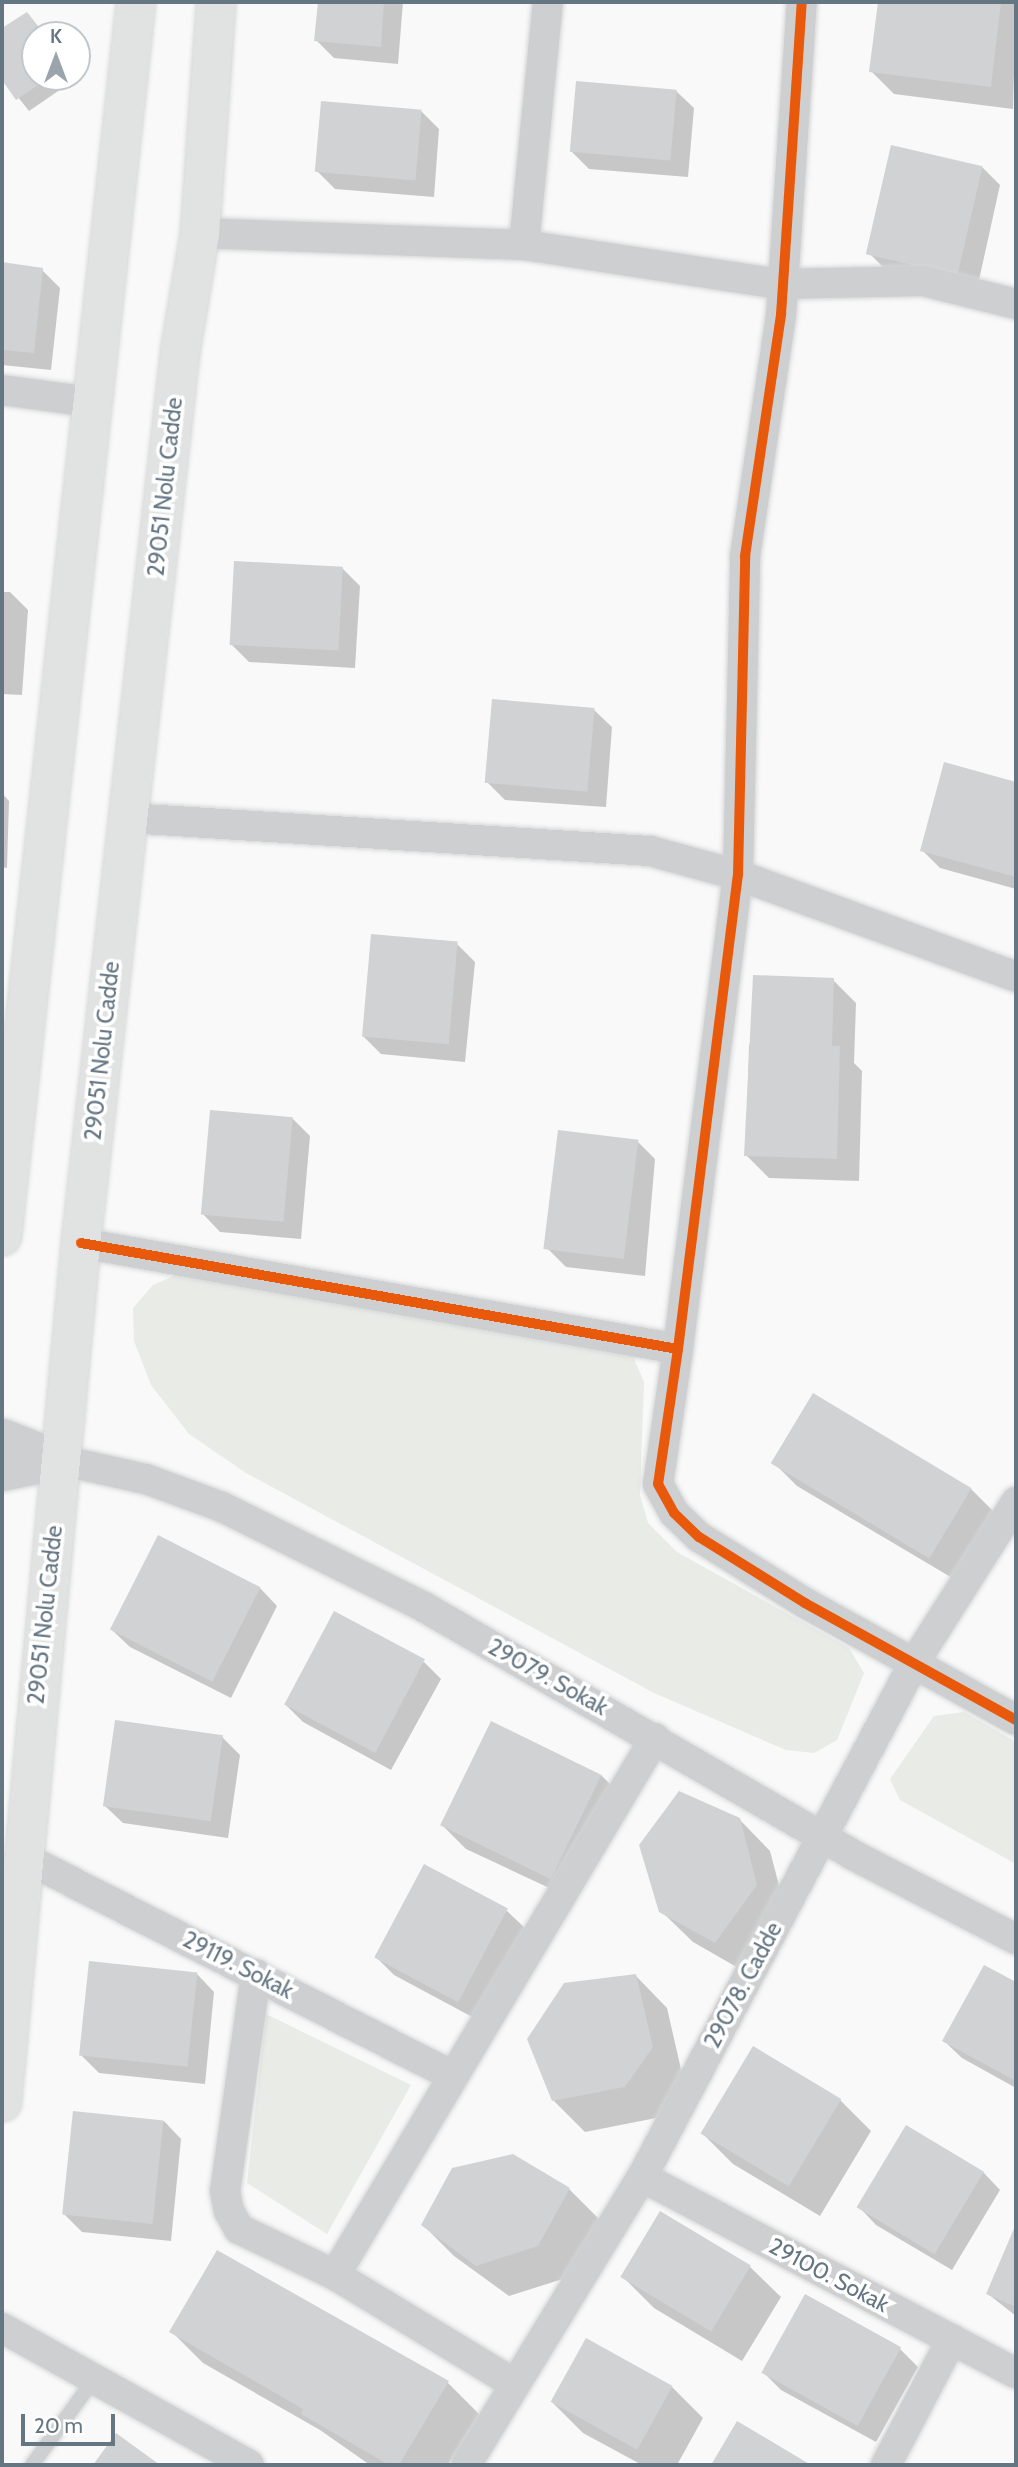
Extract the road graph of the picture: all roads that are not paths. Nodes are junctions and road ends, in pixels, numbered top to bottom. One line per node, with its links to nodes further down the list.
1 (136, 2): 10 (main road)
2 (216, 2): 5 (main road, 29051 Nolu Cadde)
3 (548, 2): 6 (street)
4 (802, 2): 7 (street)
5 (200, 233): 6 (street); 11 (main road, 29051 Nolu Cadde)
6 (524, 245): 7 (street)
7 (780, 284): 8 (street); 12 (street)
8 (1016, 304)
9 (2, 390): 10 (street)
10 (92, 402): 14 (main road)
11 (128, 818): 12 (street); 15 (main road, 29051 Nolu Cadde)
12 (738, 875): 13 (street); 16 (street)
13 (1016, 977)
14 (2, 1236)
15 (80, 1243): 16 (street); 18 (main road, 29051 Nolu Cadde)
16 (678, 1349): 21 (street)
17 (2, 1437): 18 (street)
18 (60, 1460): 19 (street); 23 (street, 29079. Sokak); 25 (main road, 29051 Nolu Cadde)
19 (2, 1472)
20 (1016, 1502): 21 (street, 29078. Cadde)
21 (914, 1663): 22 (street); 24 (street, 29078. Cadde)
22 (1016, 1720)
23 (655, 1738): 24 (street, 29079. Sokak); 28 (street)
24 (821, 1836): 26 (street, 29079. Sokak); 30 (street, 29078. Cadde)
25 (21, 1856): 27 (street, 29119. Sokak); 29 (main road, 29051 Nolu Cadde)
26 (1016, 1939)
27 (256, 1974): 28 (street, 29119. Sokak); 31 (street)
28 (453, 2076): 31 (street)
29 (2, 2102)
30 (642, 2177): 33 (street, 29100. Sokak); 36 (street, 29078. Cadde)
31 (335, 2274): 36 (street)
32 (2, 2328): 35 (street)
33 (952, 2339): 34 (street, 29100. Sokak); 40 (street)
34 (1016, 2373)
35 (94, 2379): 37 (lane); 38 (street)
36 (515, 2384): 39 (street, 29078. Cadde)
37 (32, 2465)
38 (249, 2465)
39 (466, 2465)
40 (886, 2465)

